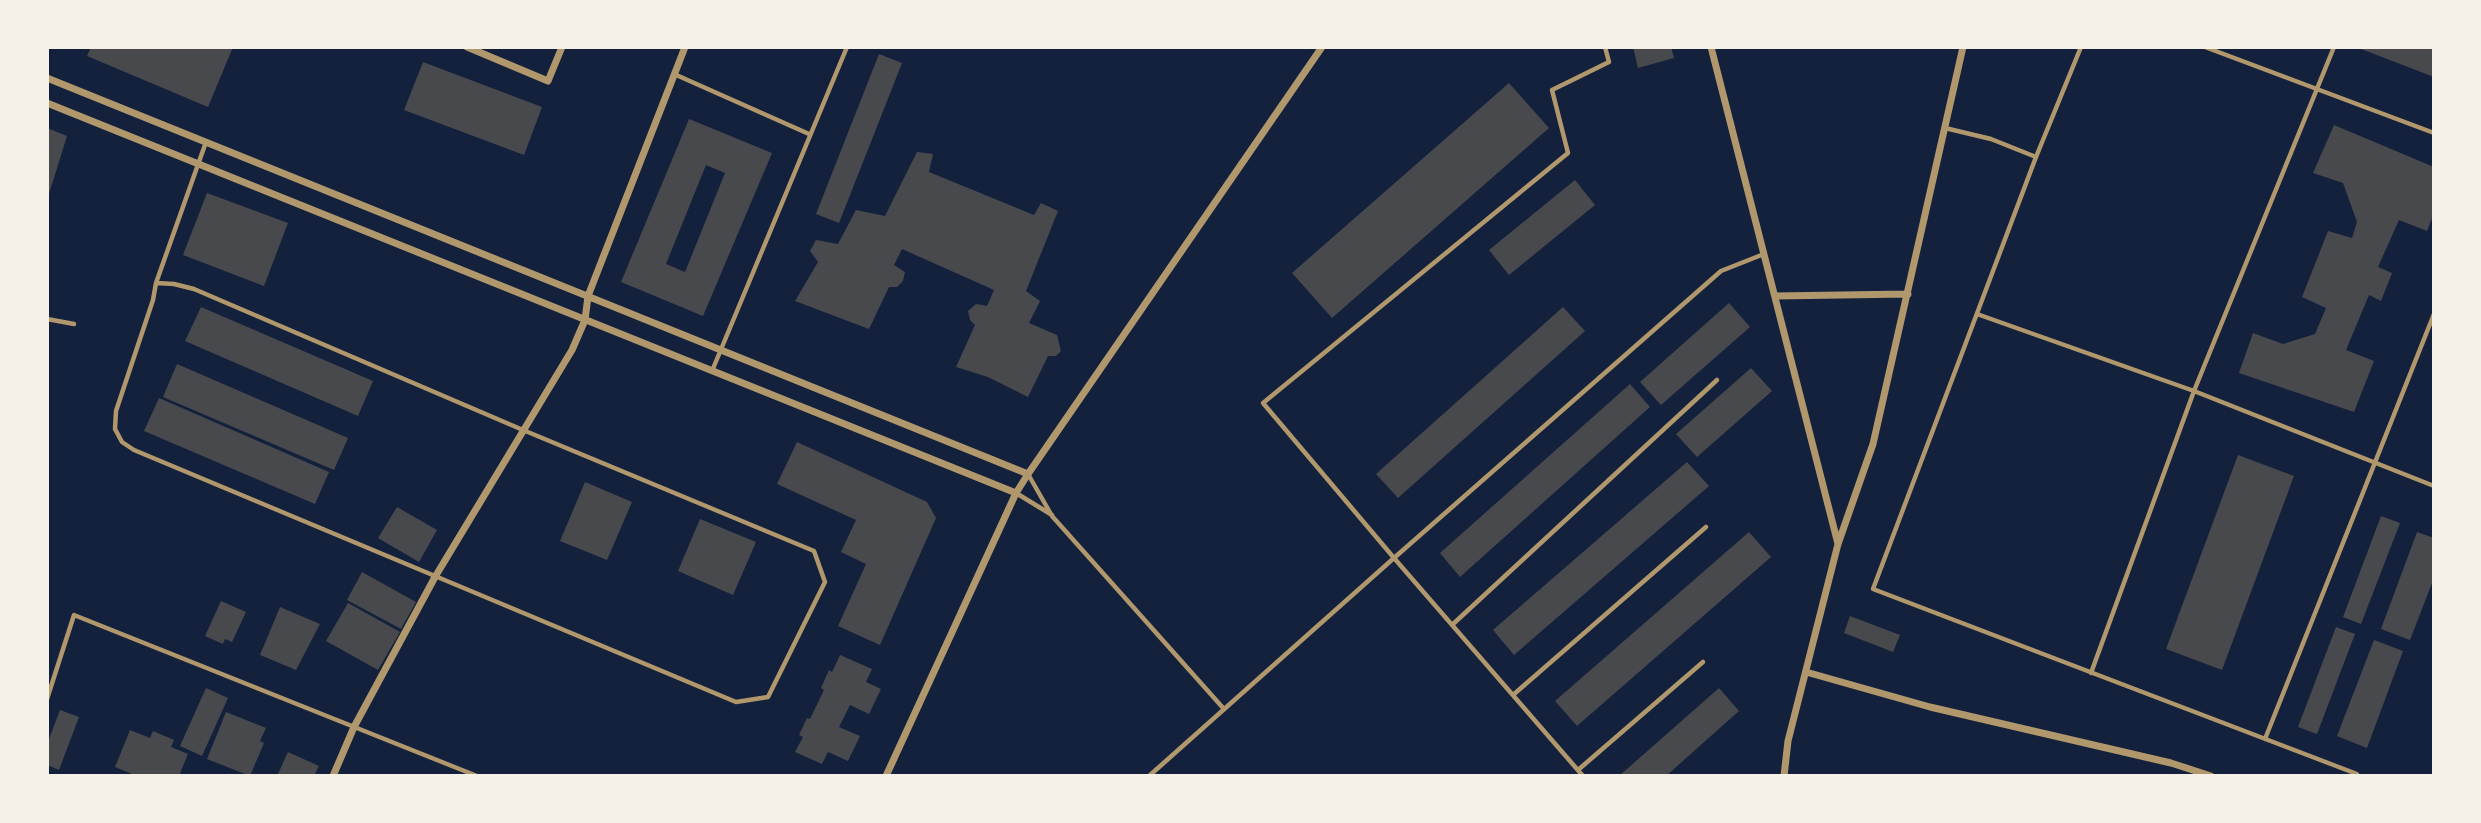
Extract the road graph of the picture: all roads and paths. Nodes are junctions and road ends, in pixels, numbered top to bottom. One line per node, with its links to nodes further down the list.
1 (467, 47): 2 (street)
2 (562, 47)
3 (685, 47): 12 (street)
4 (847, 47): 17 (lane)
5 (1322, 47): 38 (street)
6 (1605, 47): 44 (lane)
7 (1711, 47): 22 (street)
8 (1964, 47): 16 (street)
9 (2081, 47): 20 (lane)
10 (2205, 47): 14 (lane)
11 (2334, 47): 14 (lane)
12 (674, 74): 17 (lane); 25 (street)
13 (47, 78): 19 (street)
14 (2316, 89): 18 (lane); 35 (lane)
15 (47, 103): 21 (street)
16 (1945, 128): 20 (lane); 24 (street)
17 (809, 134): 32 (lane)
18 (2434, 134)
19 (206, 142): 21 (lane); 25 (street)
20 (2036, 157): 27 (lane)
21 (198, 164): 23 (lane); 30 (street)
22 (1764, 254): 26 (street); 44 (lane)
23 (156, 283): 36 (lane); 45 (lane)
24 (1908, 294): 26 (street); 43 (street)
25 (588, 296): 30 (street); 32 (street)
26 (1775, 296): 43 (street)
27 (1977, 314): 35 (lane); 49 (lane)
28 (2434, 314): 37 (lane)
29 (47, 319): 31 (lane)
30 (585, 320): 33 (street); 36 (street)
31 (74, 324)
32 (721, 350): 33 (lane); 38 (street)
33 (712, 371): 40 (street)
34 (1717, 380): 46 (lane)
35 (2194, 391): 37 (lane); 49 (lane)
36 (523, 430): 45 (street); 45 (lane)
37 (2374, 464): 39 (lane); 54 (lane)
38 (1028, 474): 40 (street); 41 (lane)
39 (2434, 486)
40 (1016, 494): 41 (lane); 59 (street)
41 (1052, 516): 52 (lane)
42 (1706, 527): 50 (lane)
43 (1839, 544): 48 (street)
44 (1394, 558): 46 (lane); 52 (lane)
45 (435, 577): 53 (street)
46 (1452, 625): 50 (lane)
47 (1703, 662): 55 (lane)
48 (1806, 672): 62 (street); 63 (street)
49 (2091, 673): 54 (lane)
50 (1513, 695): 55 (lane)
51 (47, 699): 53 (lane)
52 (1224, 709): 60 (lane)
53 (354, 727): 57 (street); 58 (lane)
54 (2265, 738): 56 (lane)
55 (1578, 769): 61 (lane)
56 (2357, 774)
57 (333, 776)
58 (477, 776)
59 (886, 776)
60 (1149, 776)
61 (1583, 776)
62 (1784, 776)
63 (2211, 776)

